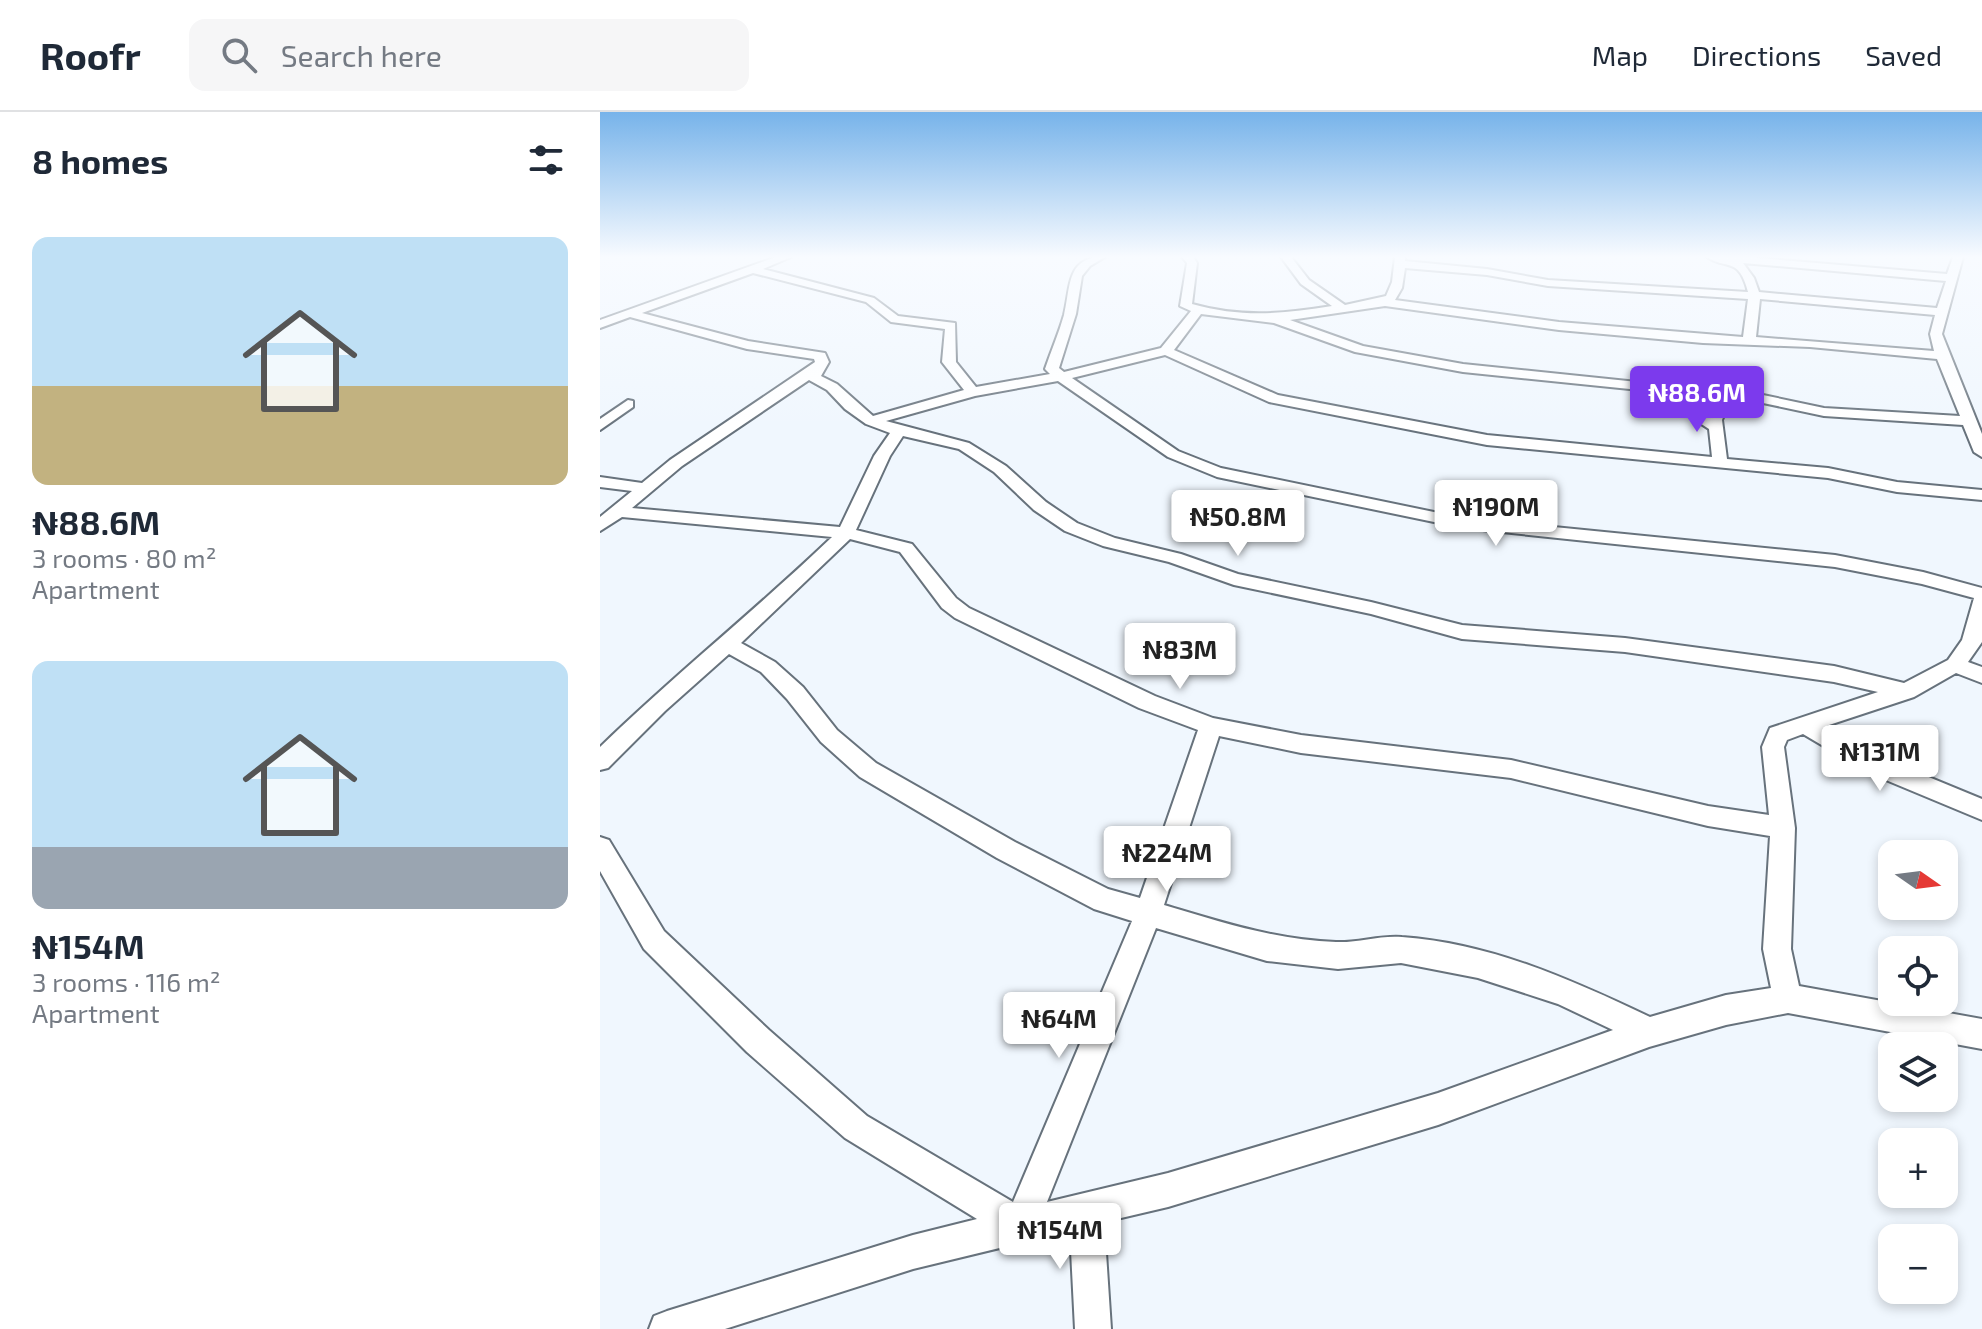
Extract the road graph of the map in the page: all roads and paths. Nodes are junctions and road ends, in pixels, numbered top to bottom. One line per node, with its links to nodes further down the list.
1 (627, 314): 12 (street)
2 (632, 314): 16 (street)
3 (888, 314): 19 (street)
4 (1070, 314): 17 (street)
5 (1195, 314): 14 (street)
6 (1224, 314): 11 (street)
7 (1306, 314): 11 (street)
8 (1471, 314): 13 (street)
9 (1753, 314): 13 (street)
10 (1942, 314): 15 (street)
11 (1274, 319): 18 (street)
12 (600, 324)
13 (1749, 341): 15 (street)
14 (1166, 351): 17 (street); 28 (street)
15 (1942, 356): 23 (street)
16 (815, 369): 22 (street); 30 (street)
17 (1056, 375): 19 (street); 34 (street)
18 (1674, 391): 20 (street); 25 (street)
19 (973, 392): 22 (street)
20 (1714, 395): 23 (street); 25 (street)
21 (628, 404): 24 (street)
22 (871, 421): 26 (street)
23 (1969, 421): 27 (street)
24 (600, 426)
25 (1715, 427): 28 (street)
26 (899, 431): 33 (street); 39 (street)
27 (1982, 452)
28 (1720, 463): 31 (street)
29 (600, 482): 30 (street)
30 (642, 488): 32 (street)
31 (1982, 495)
32 (608, 519): 33 (street)
33 (846, 533): 36 (street); 41 (street)
34 (1982, 594)
35 (1982, 600): 37 (street)
36 (728, 645): 42 (street); 46 (street)
37 (1955, 665): 38 (street); 39 (street)
38 (1982, 675)
39 (1906, 691): 40 (street)
40 (1803, 724): 43 (street); 44 (street)
41 (1211, 726): 44 (street); 46 (street)
42 (600, 761)
43 (1982, 810)
44 (1783, 828): 47 (street)
45 (600, 848): 51 (street)
46 (1148, 914): 48 (street); 51 (street)
47 (1788, 999): 48 (street); 49 (street)
48 (1649, 1032): 50 (street)
49 (1982, 1034)
50 (1086, 1210): 51 (street); 53 (street)
51 (1020, 1226): 52 (street)
52 (667, 1329)
53 (1093, 1329)

